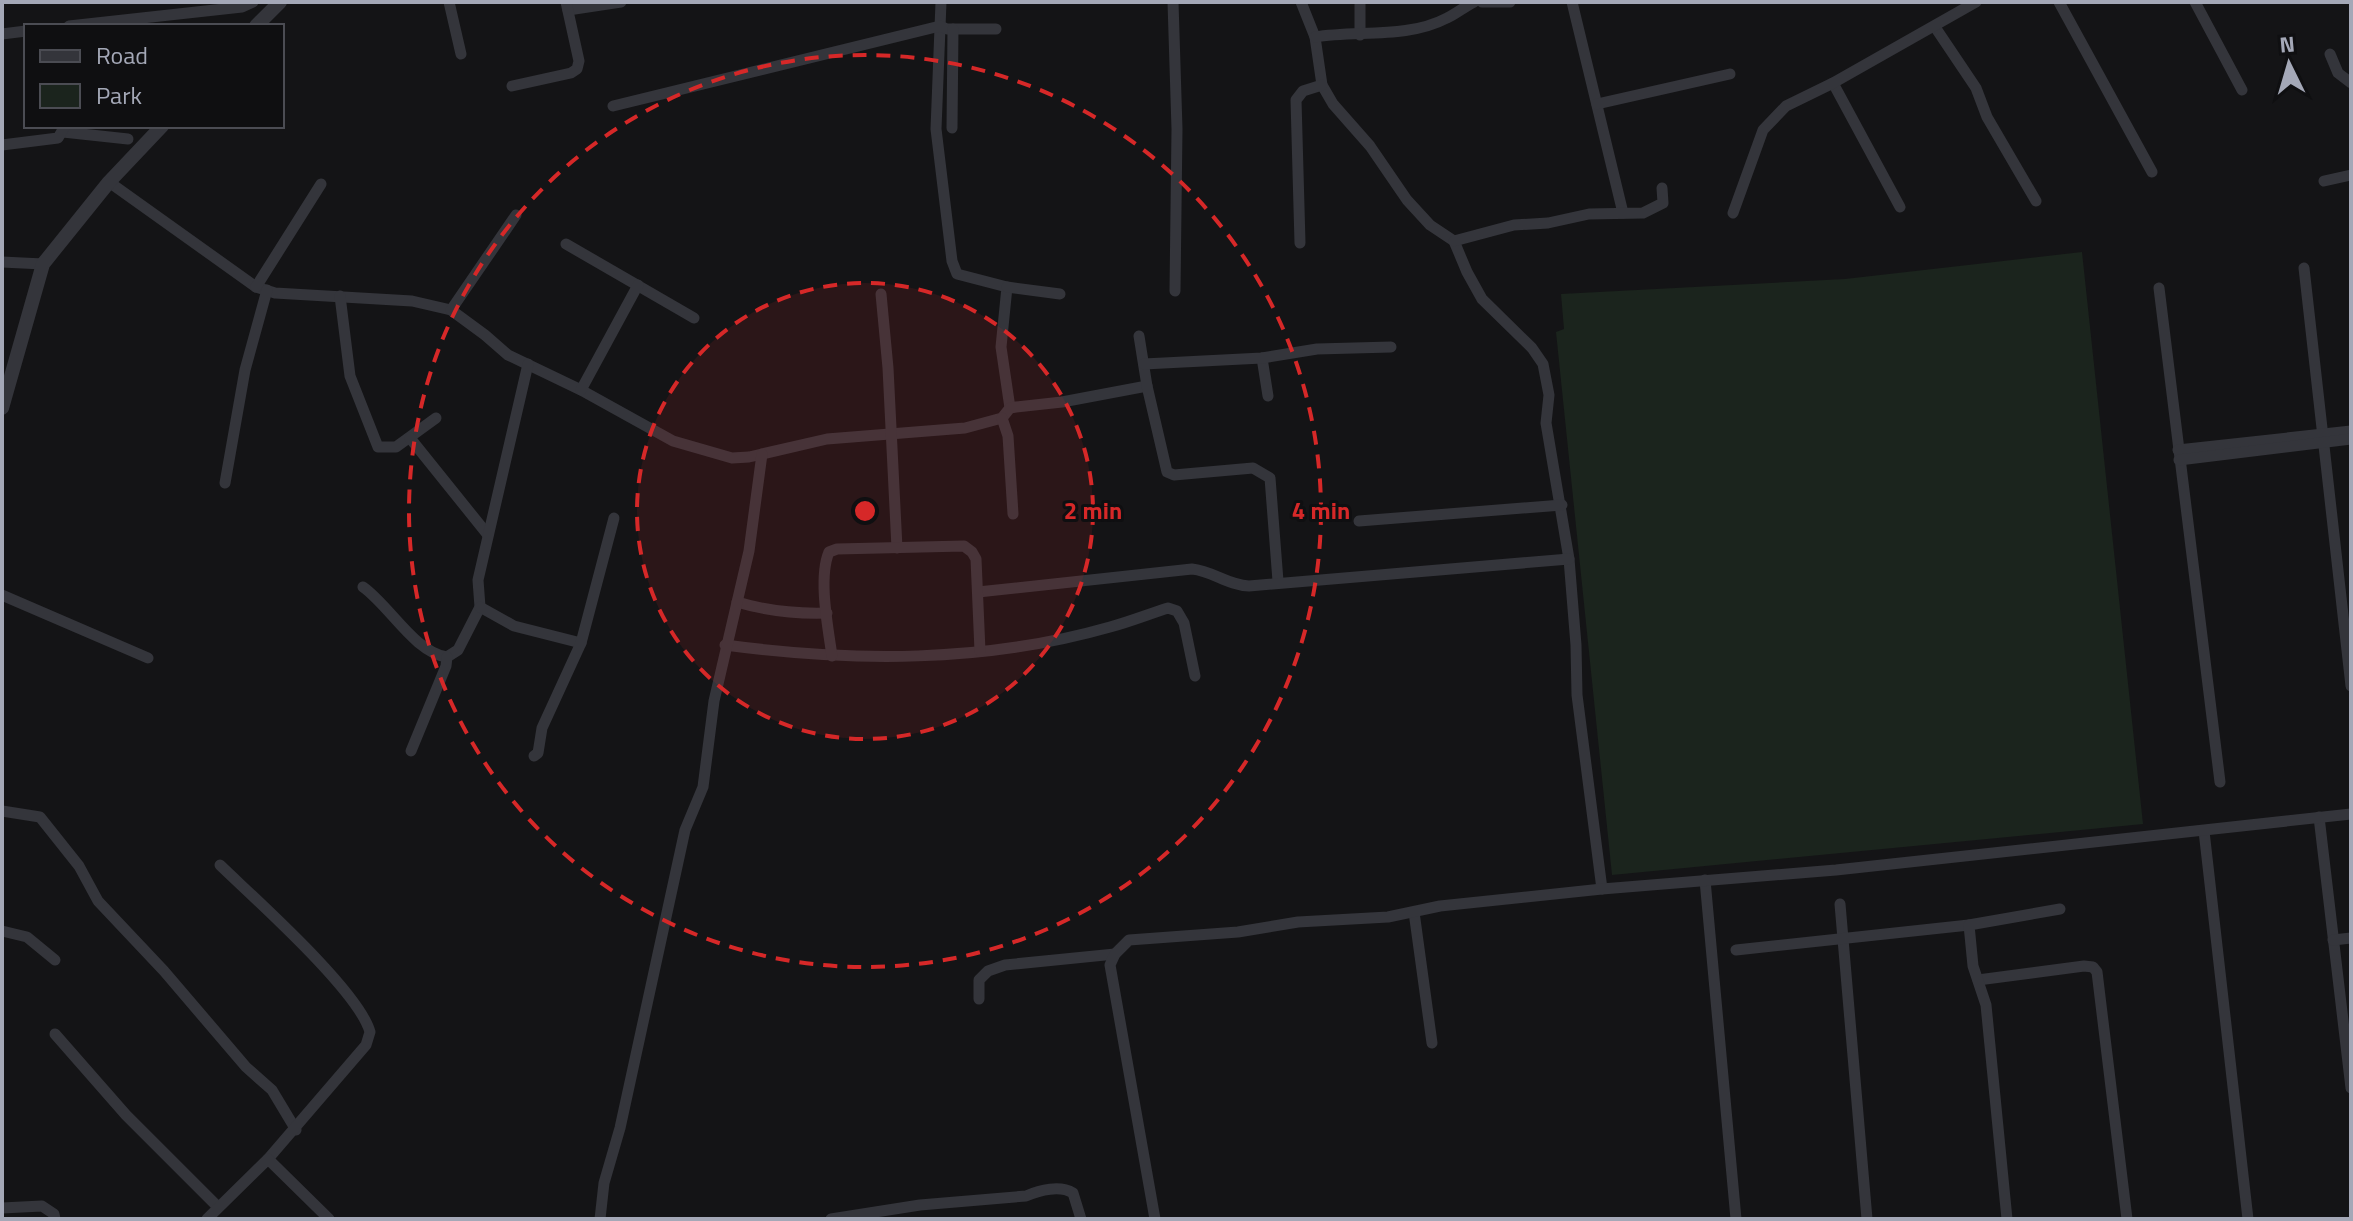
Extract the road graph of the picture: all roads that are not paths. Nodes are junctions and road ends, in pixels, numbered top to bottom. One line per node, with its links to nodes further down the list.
1 (253, 2): 17 (street)
2 (280, 2): 18 (street)
3 (449, 2): 27 (street)
4 (621, 2): 16 (street)
5 (941, 2): 19 (street)
6 (1173, 2): 63 (street)
7 (1301, 2): 26 (street)
8 (1360, 2): 25 (street)
9 (1474, 2): 25 (street)
10 (1482, 2): 11 (street)
11 (1510, 2)
12 (1572, 2): 35 (street)
13 (1976, 2): 20 (street)
14 (2059, 2): 42 (street)
15 (2195, 2): 34 (street)
16 (567, 6): 33 (street)
17 (87, 24)
18 (258, 24)
19 (940, 26): 21 (street); 36 (street); 60 (street)
20 (1935, 27): 30 (street); 48 (street)
21 (953, 29): 22 (street); 38 (street)
22 (996, 29)
23 (24, 31): 24 (street)
24 (2, 34)
25 (1360, 35): 26 (street)
26 (1315, 37): 32 (street)
27 (461, 54)
28 (2330, 54): 31 (street)
29 (1730, 74): 35 (street)
30 (1833, 83): 49 (street); 51 (street)
31 (2351, 83)
32 (1322, 85): 53 (street); 54 (street)
33 (512, 86)
34 (2242, 90)
35 (1597, 104): 50 (street)
36 (613, 106)
37 (160, 128): 45 (street)
38 (952, 128)
39 (64, 129): 40 (street); 41 (street)
40 (128, 139)
41 (2, 145)
42 (2152, 172)
43 (2351, 175): 44 (street)
44 (2324, 181)
45 (109, 182): 57 (street); 62 (street)
46 (321, 184): 62 (street)
47 (1662, 188): 50 (street)
48 (2036, 201)
49 (1900, 207)
50 (1623, 213): 53 (street)
51 (1733, 213)
52 (516, 215): 67 (street)
53 (1454, 241): 88 (street)
54 (1300, 243)
55 (566, 244): 59 (street)
56 (2, 262): 57 (street)
57 (43, 264): 77 (street)
58 (2304, 268): 83 (street)
59 (638, 285): 68 (street); 75 (street)
60 (1007, 287): 65 (street); 78 (street)
61 (2159, 288): 86 (street)
62 (261, 289): 66 (street); 87 (street)
63 (1175, 291)
64 (881, 294): 81 (street)
65 (1060, 294)
66 (340, 296): 67 (street); 82 (street)
67 (451, 310): 72 (street)
68 (694, 318)
69 (1139, 336): 73 (street)
70 (1391, 347): 71 (street)
71 (1262, 358): 73 (street); 76 (street)
72 (528, 364): 75 (street); 92 (street)
73 (1144, 364): 74 (street)
74 (1147, 386): 78 (street); 95 (street)
75 (581, 390): 85 (street)
76 (1268, 396)
77 (2, 408)
78 (1006, 413): 81 (street); 89 (street)
79 (436, 418): 82 (street)
80 (2351, 431): 83 (street)
81 (892, 433): 85 (street); 93 (street)
82 (410, 438): 92 (street)
83 (2324, 438): 84 (street); 86 (street); 109 (street)
84 (2351, 439)
85 (762, 454): 99 (street)
86 (2179, 455): 112 (street)
87 (225, 483)
88 (1562, 505): 91 (street); 94 (street)
89 (1013, 514)
90 (614, 518): 102 (street)
91 (1359, 521)
92 (488, 535): 100 (street)
93 (897, 548): 97 (street); 101 (street)
94 (1569, 559): 95 (street); 119 (street)
95 (1278, 581): 97 (street)
96 (363, 587): 106 (street)
97 (978, 592): 104 (street)
98 (2, 595): 107 (street)
99 (737, 602): 101 (street); 103 (street)
100 (480, 607): 102 (street); 106 (street)
101 (827, 613): 105 (street)
102 (581, 643): 111 (street)
103 (725, 645): 105 (street); 144 (street)
104 (980, 651): 105 (street); 108 (street)
105 (832, 656)
106 (447, 657): 110 (street)
107 (148, 658)
108 (1195, 676)
109 (2351, 686)
110 (411, 751)
111 (534, 756)
112 (2220, 782)
113 (2, 811): 137 (street)
114 (2351, 814): 115 (street)
115 (2319, 817): 116 (street); 127 (street)
116 (2204, 831): 118 (street); 152 (street)
117 (220, 865): 137 (street)
118 (1705, 880): 119 (street); 148 (street)
119 (1602, 889): 122 (street)
120 (1840, 904): 125 (street)
121 (2060, 909): 123 (street)
122 (1414, 912): 129 (street); 134 (street)
123 (1969, 925): 125 (street); 131 (street)
124 (2, 931): 130 (street)
125 (1842, 937): 128 (street); 149 (street)
126 (2351, 938): 127 (street)
127 (2333, 940): 135 (street)
128 (1736, 950)
129 (1115, 954): 132 (street); 147 (street)
130 (55, 960)
131 (1978, 980): 150 (street); 151 (street)
132 (979, 999)
133 (55, 1034): 139 (street)
134 (1432, 1043)
135 (2350, 1059): 136 (street)
136 (2351, 1088)
137 (296, 1130): 138 (street)
138 (268, 1159): 139 (street); 143 (street)
139 (218, 1207): 142 (street)
140 (2, 1208): 141 (street)
141 (55, 1219)
142 (207, 1219)
143 (329, 1219)
144 (600, 1219)
145 (831, 1219): 146 (street)
146 (1081, 1219)
147 (1155, 1219)
148 (1736, 1219)
149 (1867, 1219)
150 (2007, 1219)
151 (2127, 1219)
152 (2248, 1219)

